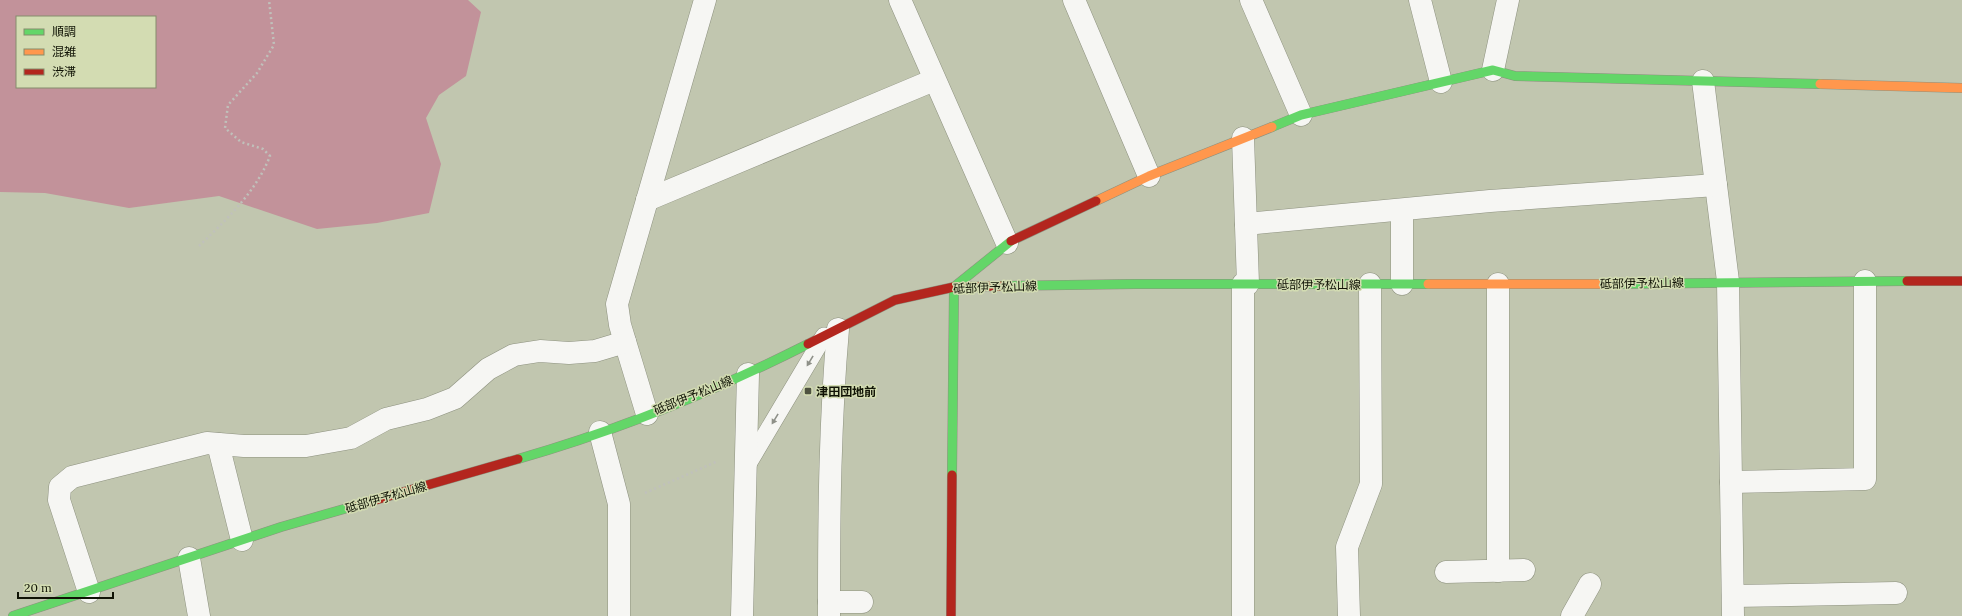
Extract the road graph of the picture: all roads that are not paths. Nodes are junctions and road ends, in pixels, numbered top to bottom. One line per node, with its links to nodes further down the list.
1 (705, 0): 16 (street)
2 (900, 0): 8 (street)
3 (1074, 0): 14 (street)
4 (1251, 0): 12 (street)
5 (1420, 0): 10 (street)
6 (1508, 0): 7 (street)
7 (1493, 70): 9 (main road); 10 (main road)
8 (934, 80): 16 (street); 19 (street)
9 (1703, 81): 11 (main road); 15 (street)
10 (1441, 82): 12 (main road)
11 (1962, 88)
12 (1301, 115): 13 (main road)
13 (1243, 138): 14 (main road); 18 (street)
14 (1150, 176): 19 (main road)
15 (1716, 185): 17 (street); 20 (street)
16 (647, 200): 29 (street)
17 (1402, 210): 18 (street); 25 (street)
18 (1246, 224): 23 (street)
19 (1007, 243): 27 (main road)
20 (1728, 281): 21 (main road, 砥部伊予松山線); 26 (main road, 砥部伊予松山線); 35 (street)
21 (1864, 281): 22 (main road, 砥部伊予松山線); 35 (street)
22 (1962, 281)
23 (1245, 284): 24 (main road, 砥部伊予松山線); 27 (main road, 砥部伊予松山線); 52 (street)
24 (1370, 284): 25 (main road, 砥部伊予松山線); 53 (street)
25 (1402, 284): 26 (main road, 砥部伊予松山線)
26 (1498, 284): 39 (street)
27 (954, 287): 28 (main road, 砥部伊予松山線); 51 (main road)
28 (831, 333): 30 (main road, 砥部伊予松山線); 34 (lane, one-way to 34); 46 (street)
29 (625, 342): 31 (street); 33 (street)
30 (748, 374): 31 (main road, 砥部伊予松山線); 34 (street)
31 (647, 414): 32 (main road, 砥部伊予松山線)
32 (600, 432): 36 (main road, 砥部伊予松山線); 49 (street)
33 (218, 444): 36 (street); 42 (street)
34 (745, 459): 50 (street)
35 (1731, 482): 45 (street)
36 (242, 540): 37 (main road, 砥部伊予松山線)
37 (190, 558): 42 (main road, 砥部伊予松山線); 48 (street)
38 (1524, 570): 39 (street)
39 (1498, 571): 40 (street)
40 (1446, 572)
41 (1590, 584): 54 (street)
42 (89, 592): 47 (main road, 砥部伊予松山線)
43 (1896, 593): 45 (street)
44 (862, 602): 46 (street)
45 (1733, 606)
46 (829, 609)
47 (13, 616)
48 (199, 616)
49 (619, 616)
50 (742, 616)
51 (951, 616)
52 (1243, 616)
53 (1349, 616)
54 (1572, 616)

